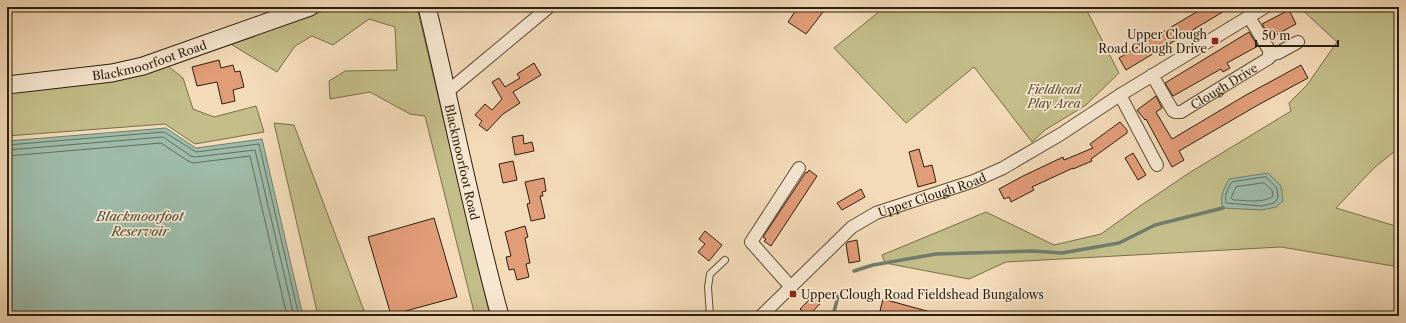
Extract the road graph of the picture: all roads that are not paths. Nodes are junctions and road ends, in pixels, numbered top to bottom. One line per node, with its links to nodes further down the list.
1 (310, 7): 9 (street, Blackmoorfoot Road)
2 (427, 7): 10 (street, Blackmoorfoot Road)
3 (549, 7): 10 (street)
4 (1265, 7): 5 (street, Upper Clough Road)
5 (1249, 17): 7 (street); 8 (street, Upper Clough Road)
6 (1298, 42): 7 (street)
7 (1268, 50): 8 (street, Clough Drive)
8 (1152, 75): 11 (street, Upper Clough Road)
9 (7, 85)
10 (448, 92): 16 (street, Blackmoorfoot Road)
11 (1120, 95): 12 (street); 15 (street, Upper Clough Road)
12 (1157, 165)
13 (799, 168): 15 (street)
14 (725, 260): 17 (lane)
15 (791, 287): 18 (street, Upper Clough Road)
16 (500, 316)
17 (710, 316)
18 (761, 316)

